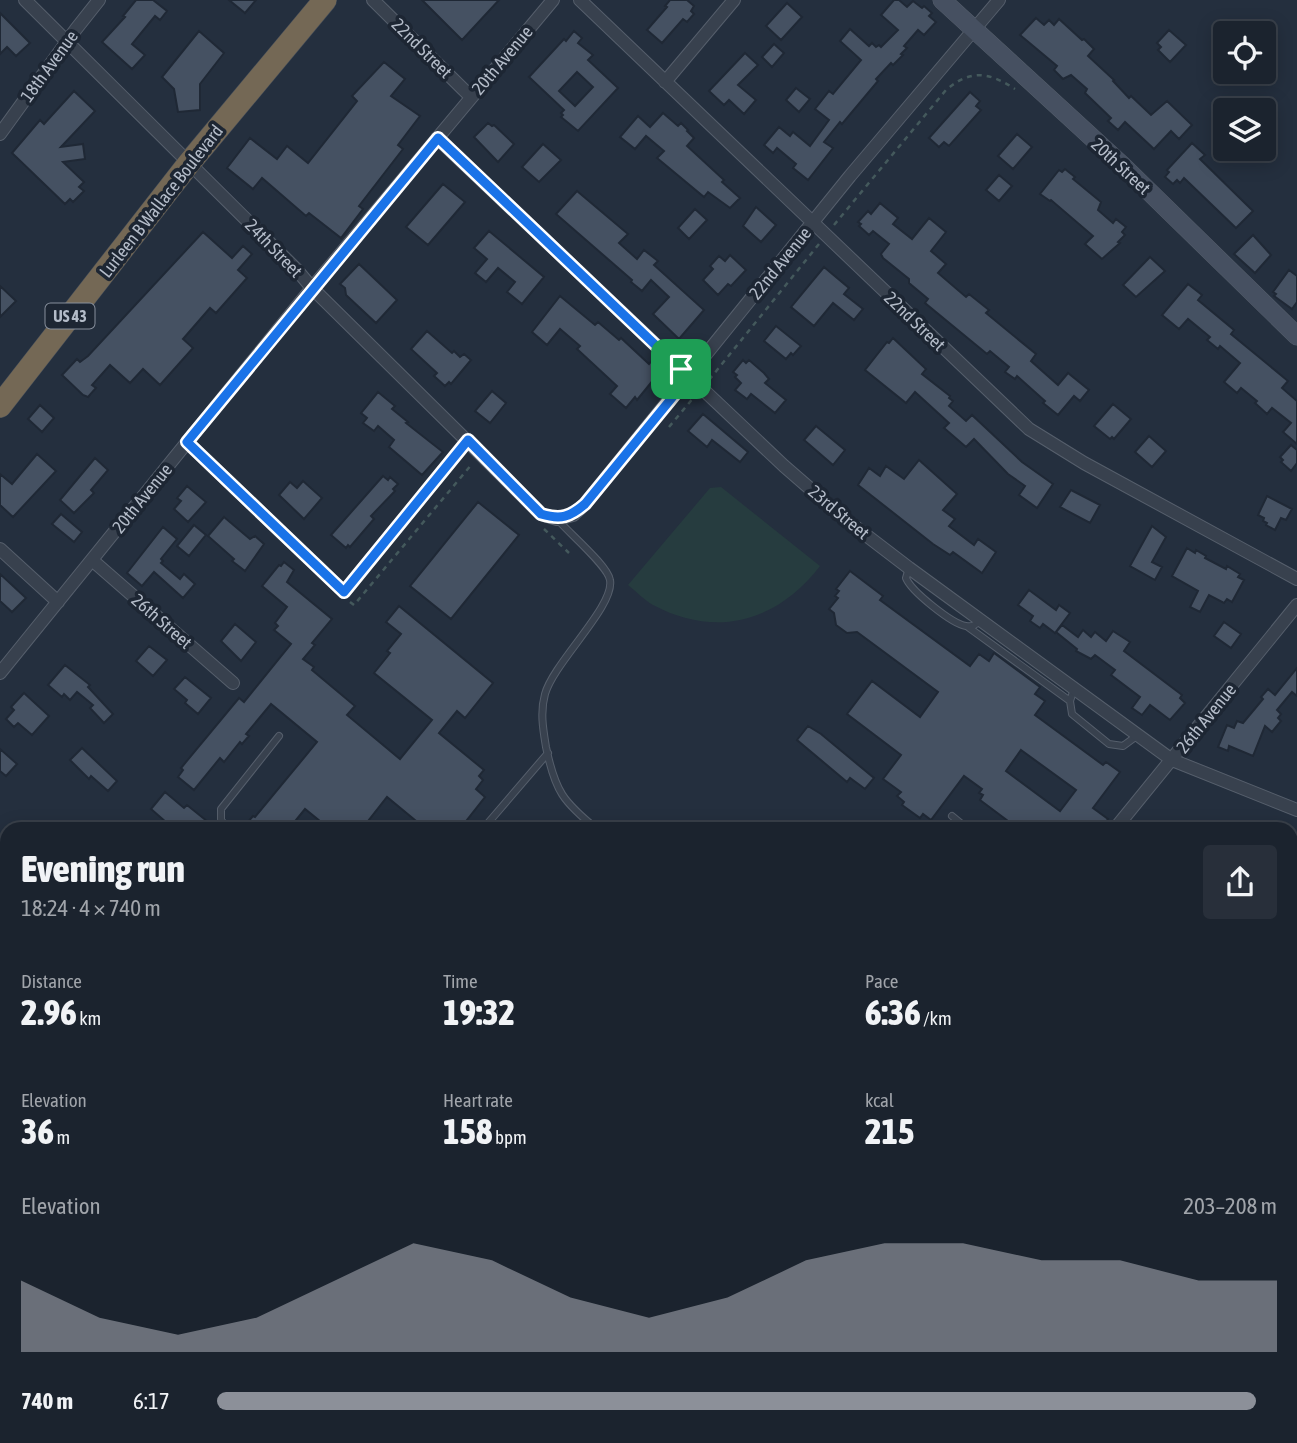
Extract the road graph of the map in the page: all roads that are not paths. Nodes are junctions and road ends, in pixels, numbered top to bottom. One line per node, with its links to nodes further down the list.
1 (24, 0): 11 (street, 24th Street)
2 (100, 0): 11 (street, 18th Avenue)
3 (325, 0): 16 (highway, Lurleen B Wallace Boulevard / US 43)
4 (373, 0): 13 (street, 22nd Street)
5 (553, 0): 13 (street, 20th Avenue)
6 (580, 0): 12 (street, 22nd Street)
7 (734, 0): 12 (street)
8 (942, 0): 10 (street, 20th Street)
9 (999, 0): 10 (street, 22nd Avenue)
10 (975, 30): 17 (street, 22nd Avenue); 19 (street, 20th Street)
11 (67, 41): 14 (street, 18th Avenue); 16 (street, 24th Street)
12 (665, 82): 17 (street, 22nd Street)
13 (471, 97): 15 (street, 20th Avenue)
14 (0, 134)
15 (438, 138): 18 (street, 20th Avenue); 20 (street, 23rd Street)
16 (190, 162): 18 (street, 24th Street); 21 (highway, Lurleen B Wallace Boulevard / US 43)
17 (813, 223): 20 (street, 22nd Avenue); 28 (street, 22nd Street)
18 (312, 289): 22 (street, 24th Street); 23 (street, 20th Avenue)
19 (1297, 336)
20 (689, 377): 24 (street, 22nd Avenue); 27 (street, 23rd Street)
21 (0, 405)
22 (468, 440): 23 (street); 24 (street, 24th Street)
23 (187, 442): 26 (street, 20th Avenue)
24 (557, 519): 38 (lane)
25 (0, 549): 29 (street)
26 (92, 560): 29 (street, 20th Avenue); 34 (street, 26th Street)
27 (909, 568): 31 (street, 23rd Street); 32 (lane)
28 (1297, 579)
29 (58, 602): 33 (street, 20th Avenue)
30 (1297, 605): 39 (street, 26th Avenue)
31 (980, 620): 32 (lane); 35 (street, 23rd Street)
32 (968, 627): 35 (lane)
33 (0, 673)
34 (233, 683)
35 (1072, 695): 36 (street, 23rd Street); 36 (lane)
36 (1138, 735): 39 (street, 23rd Street)
37 (279, 736): 42 (lane)
38 (548, 753): 43 (lane); 44 (lane)
39 (1172, 760): 40 (street, 23rd Street); 46 (street, 26th Avenue)
40 (1297, 810)
41 (952, 816): 45 (lane)
42 (223, 822)
43 (489, 822)
44 (589, 822)
45 (959, 822)
46 (1121, 822)

